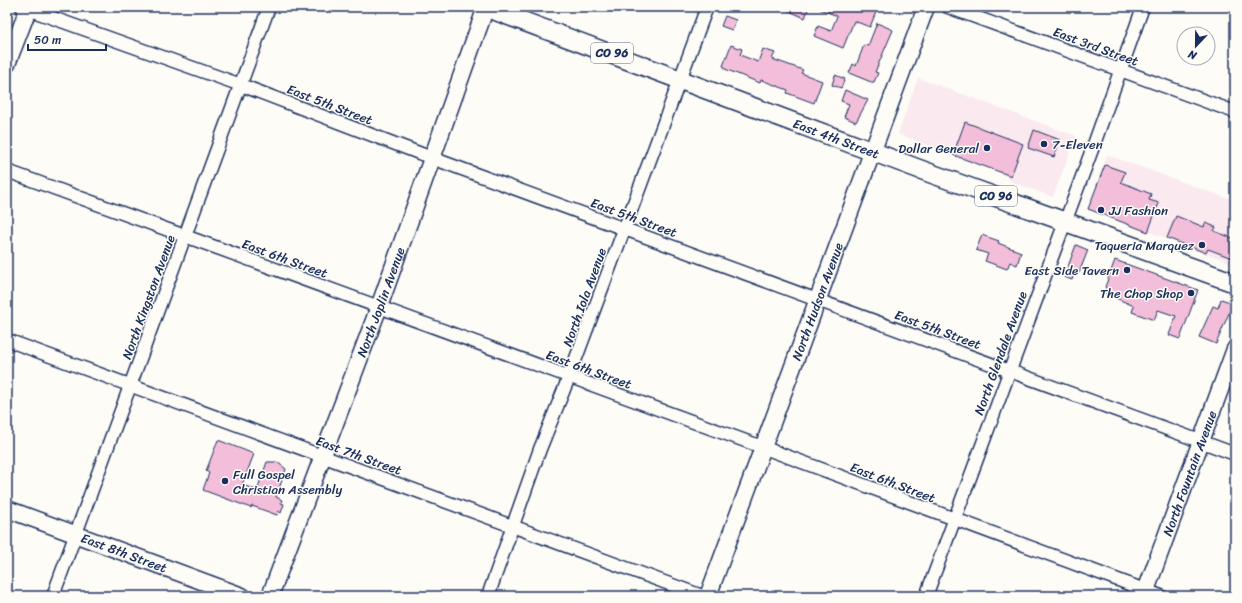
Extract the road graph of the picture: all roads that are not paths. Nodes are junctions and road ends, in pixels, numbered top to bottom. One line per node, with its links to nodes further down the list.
1 (269, 7): 11 (street, North Kingston Avenue)
2 (486, 7): 10 (main road, East 4th Street / CO 96); 14 (street, North Joplin Avenue)
3 (707, 7): 10 (street, North Iola Avenue)
4 (926, 7): 13 (street, North Hudson Avenue)
5 (948, 7): 9 (street, East 3rd Street)
6 (1143, 7): 9 (street, North Glendale Avenue)
7 (26, 8): 8 (street); 11 (street, East 5th Street)
8 (7, 64)
9 (1121, 69): 12 (street, East 3rd Street); 16 (street, North Glendale Avenue)
10 (680, 78): 13 (main road, East 4th Street / CO 96); 17 (street, North Iola Avenue)
11 (241, 85): 14 (street, East 5th Street); 18 (street, North Kingston Avenue)
12 (1235, 112)
13 (871, 154): 16 (main road, East 4th Street / CO 96); 20 (street, North Hudson Avenue)
14 (432, 158): 17 (street, East 5th Street); 21 (street, North Joplin Avenue)
15 (7, 171): 18 (street, East 6th Street)
16 (1065, 221): 19 (main road, East 4th Street / CO 96); 24 (street, North Glendale Avenue)
17 (624, 228): 20 (street, East 5th Street); 25 (street, North Iola Avenue)
18 (185, 236): 21 (street, East 6th Street); 26 (street, North Kingston Avenue)
19 (1235, 283)
20 (817, 300): 24 (street, East 5th Street); 28 (street, North Hudson Avenue)
21 (379, 307): 25 (street, East 6th Street); 30 (street, North Joplin Avenue)
22 (7, 340): 26 (street, East 7th Street)
23 (1235, 349): 27 (street, North Fountain Avenue)
24 (1009, 370): 27 (street, East 5th Street); 32 (street, North Glendale Avenue)
25 (569, 377): 28 (street, East 6th Street); 33 (street, North Iola Avenue)
26 (130, 385): 30 (street, East 7th Street); 34 (street, North Kingston Avenue)
27 (1201, 441): 29 (street, East 5th Street); 35 (street, North Fountain Avenue)
28 (762, 447): 32 (street, East 6th Street); 41 (street, North Hudson Avenue)
29 (1235, 454)
30 (322, 456): 33 (street, East 7th Street); 38 (street, North Joplin Avenue)
31 (7, 509): 34 (street, East 8th Street)
32 (954, 520): 35 (street, East 6th Street); 42 (street, North Glendale Avenue)
33 (513, 527): 39 (street, North Iola Avenue); 40 (street, East 7th Street)
34 (75, 535): 36 (street, North Kingston Avenue); 37 (street, East 8th Street)
35 (1145, 593): 43 (street, East 6th Street)
36 (53, 596)
37 (242, 596)
38 (270, 596)
39 (488, 596)
40 (702, 596)
41 (708, 596)
42 (926, 596)
43 (1161, 596)

